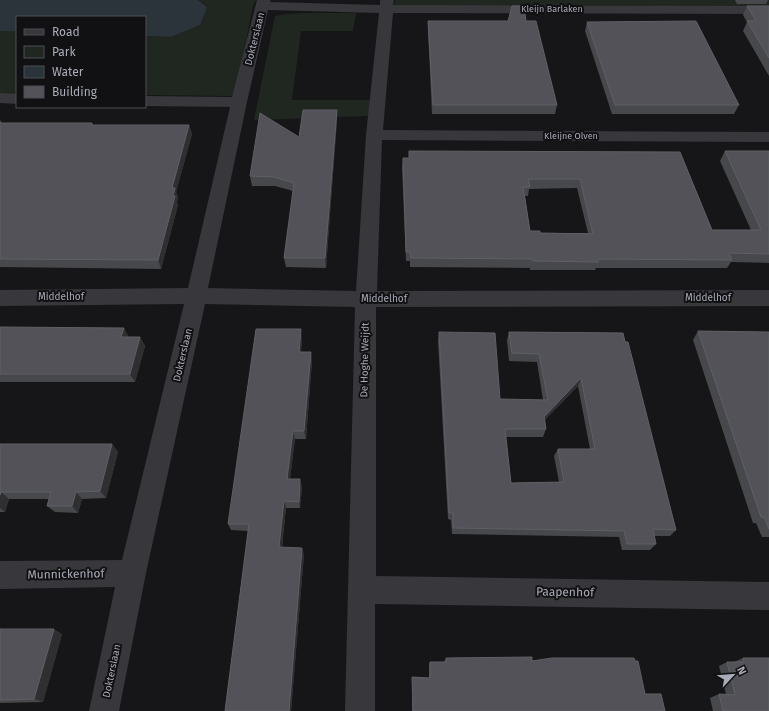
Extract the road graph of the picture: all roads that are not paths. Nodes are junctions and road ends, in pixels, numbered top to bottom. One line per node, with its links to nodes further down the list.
1 (264, 3): 2 (street, Kleijn Barlaken); 7 (street, Dokterslaan)
2 (386, 5): 3 (street, Kleijn Barlaken); 8 (street, De Hoghe Weijdt)
3 (769, 10)
4 (0, 98): 5 (street)
5 (16, 99)
6 (146, 101): 7 (street)
7 (239, 102): 10 (street, Dokterslaan)
8 (374, 136): 9 (street, Kleijne Olven); 13 (street, De Hoghe Weijdt)
9 (769, 137)
10 (196, 296): 11 (street, Middelhof); 13 (street, Middelhof); 14 (street, Dokterslaan)
11 (0, 298)
12 (769, 298): 13 (street, Middelhof)
13 (366, 299): 16 (street, De Hoghe Weijdt)
14 (132, 573): 15 (street, Munnickenhof); 18 (street, Dokterslaan)
15 (0, 575)
16 (362, 590): 17 (street, Paapenhof); 19 (street, De Hoghe Weijdt)
17 (769, 596)
18 (104, 711)
19 (360, 711)

